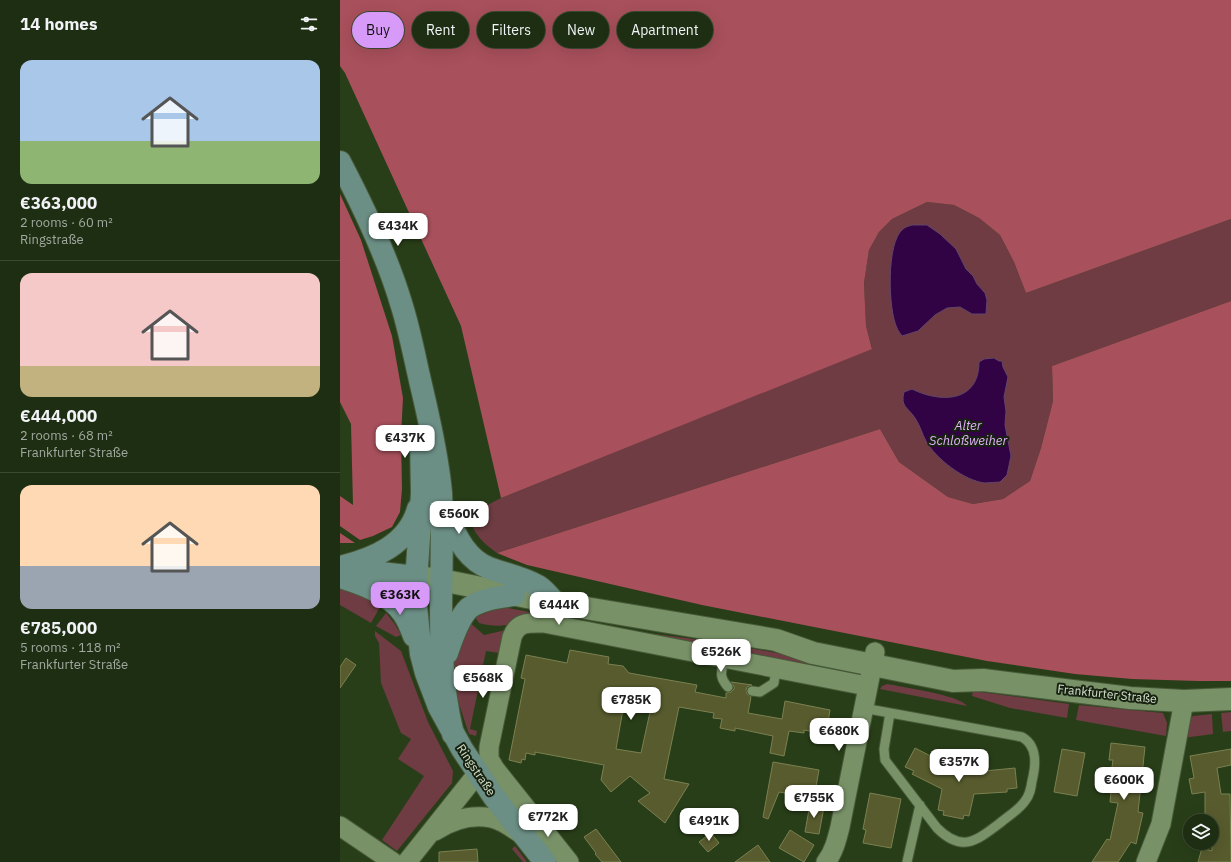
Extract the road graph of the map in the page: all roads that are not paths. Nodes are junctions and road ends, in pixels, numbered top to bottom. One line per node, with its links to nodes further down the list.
1 (340, 162): 2 (main road)
2 (431, 492): 3 (main road); 5 (main road, Ringstraße); 6 (main road, Ringstraße); 8 (main road)
3 (340, 568): 5 (main road)
4 (340, 576): 10 (main road)
5 (416, 577): 6 (street, Frankfurter Straße); 10 (main road, Ringstraße)
6 (441, 580): 7 (street, Frankfurter Straße); 13 (main road, Ringstraße)
7 (514, 595): 8 (street, Frankfurter Straße); 13 (main road)
8 (559, 604): 9 (street); 12 (street, Frankfurter Straße)
9 (581, 630): 11 (street); 31 (street)
10 (421, 654): 22 (main road, Ringstraße)
11 (724, 658): 14 (street); 16 (lane)
12 (874, 658): 15 (street); 19 (street, Frankfurter Straße)
13 (443, 666): 22 (main road, Ringstraße)
14 (776, 668): 15 (street); 17 (lane)
15 (868, 686): 20 (street)
16 (728, 687)
17 (752, 691)
18 (1231, 699): 19 (street, Frankfurter Straße)
19 (1184, 701): 34 (street)
20 (863, 708): 21 (lane); 32 (street)
21 (890, 713): 24 (lane); 24 (lane)
22 (453, 734): 23 (main road, Ringstraße)
23 (477, 774): 26 (street); 27 (main road, Ringstraße)
24 (920, 805): 33 (lane)
25 (340, 826): 28 (street)
26 (429, 834): 27 (street); 29 (street)
27 (524, 836): 30 (main road, Ringstraße)
28 (393, 862)
29 (407, 862)
30 (544, 862)
31 (569, 862)
32 (826, 862)
33 (907, 862)
34 (1146, 862)

